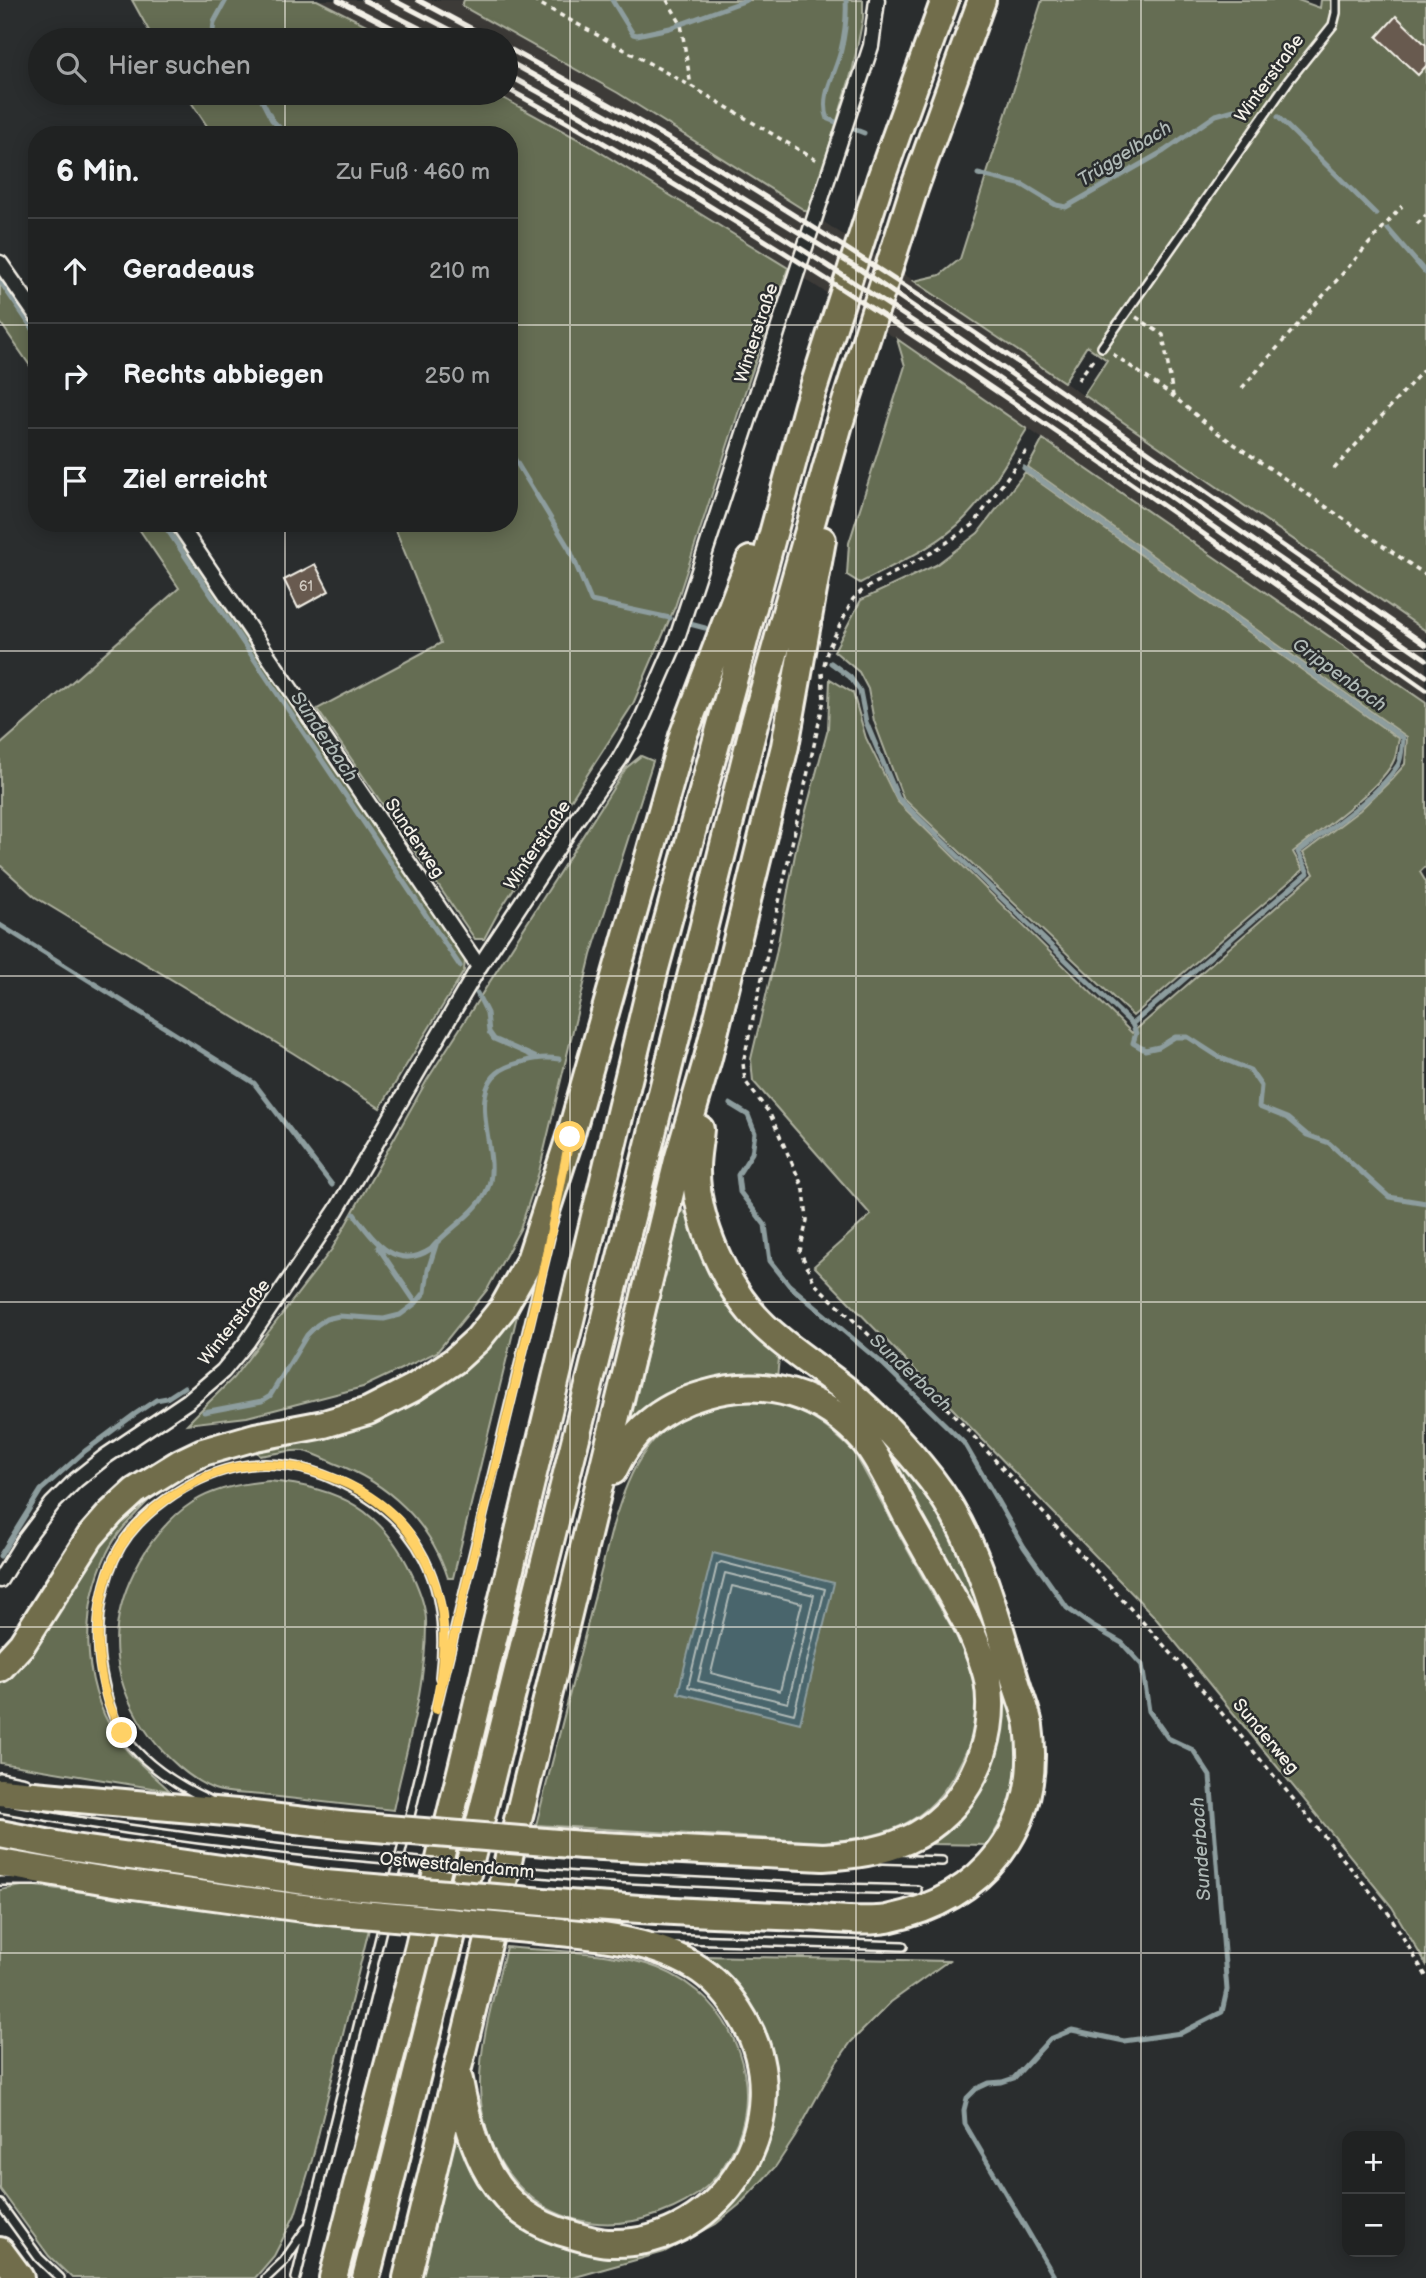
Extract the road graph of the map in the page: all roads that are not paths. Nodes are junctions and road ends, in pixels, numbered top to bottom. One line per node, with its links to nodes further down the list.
1 (877, 0): 11 (street, Winterstraße)
2 (945, 0): 8 (highway)
3 (982, 0): 9 (highway)
4 (1336, 0): 7 (lane, Winterstraße)
5 (0, 262): 6 (street)
6 (28, 303)
7 (1102, 347)
8 (808, 405): 13 (highway); 45 (highway)
9 (839, 424): 12 (highway); 46 (highway)
10 (184, 532): 11 (street, Sunderweg)
11 (479, 967): 17 (street, Winterstraße)
12 (708, 1058): 16 (highway); 26 (highway, Ostwestfalendamm, bridge)
13 (570, 1137): 14 (lane); 18 (highway)
14 (554, 1219)
15 (551, 1232): 19 (lane)
16 (590, 1528): 27 (highway); 37 (highway)
17 (0, 1580)
18 (0, 1668)
19 (436, 1709): 25 (lane); 39 (lane)
20 (0, 1777): 21 (lane)
21 (36, 1784)
22 (61, 1788): 25 (lane)
23 (0, 1792): 25 (highway)
24 (0, 1808): 34 (lane, Ostwestfalendamm, bridge)
25 (237, 1813): 27 (highway, bridge)
26 (0, 1834)
27 (823, 1857): 28 (lane)
28 (942, 1861)
29 (0, 1863): 32 (highway)
30 (0, 1881): 31 (lane)
31 (42, 1882)
32 (126, 1884): 33 (lane); 35 (highway, bridge)
33 (73, 1885)
34 (917, 1890)
35 (571, 1933): 36 (lane); 37 (highway)
36 (903, 1946)
37 (457, 2068): 47 (highway)
38 (0, 2204): 42 (lane)
39 (310, 2222): 43 (lane); 44 (lane)
40 (0, 2251): 41 (highway)
41 (20, 2278)
42 (60, 2278)
43 (266, 2278)
44 (296, 2278)
45 (333, 2278)
46 (366, 2278)
47 (407, 2278)

